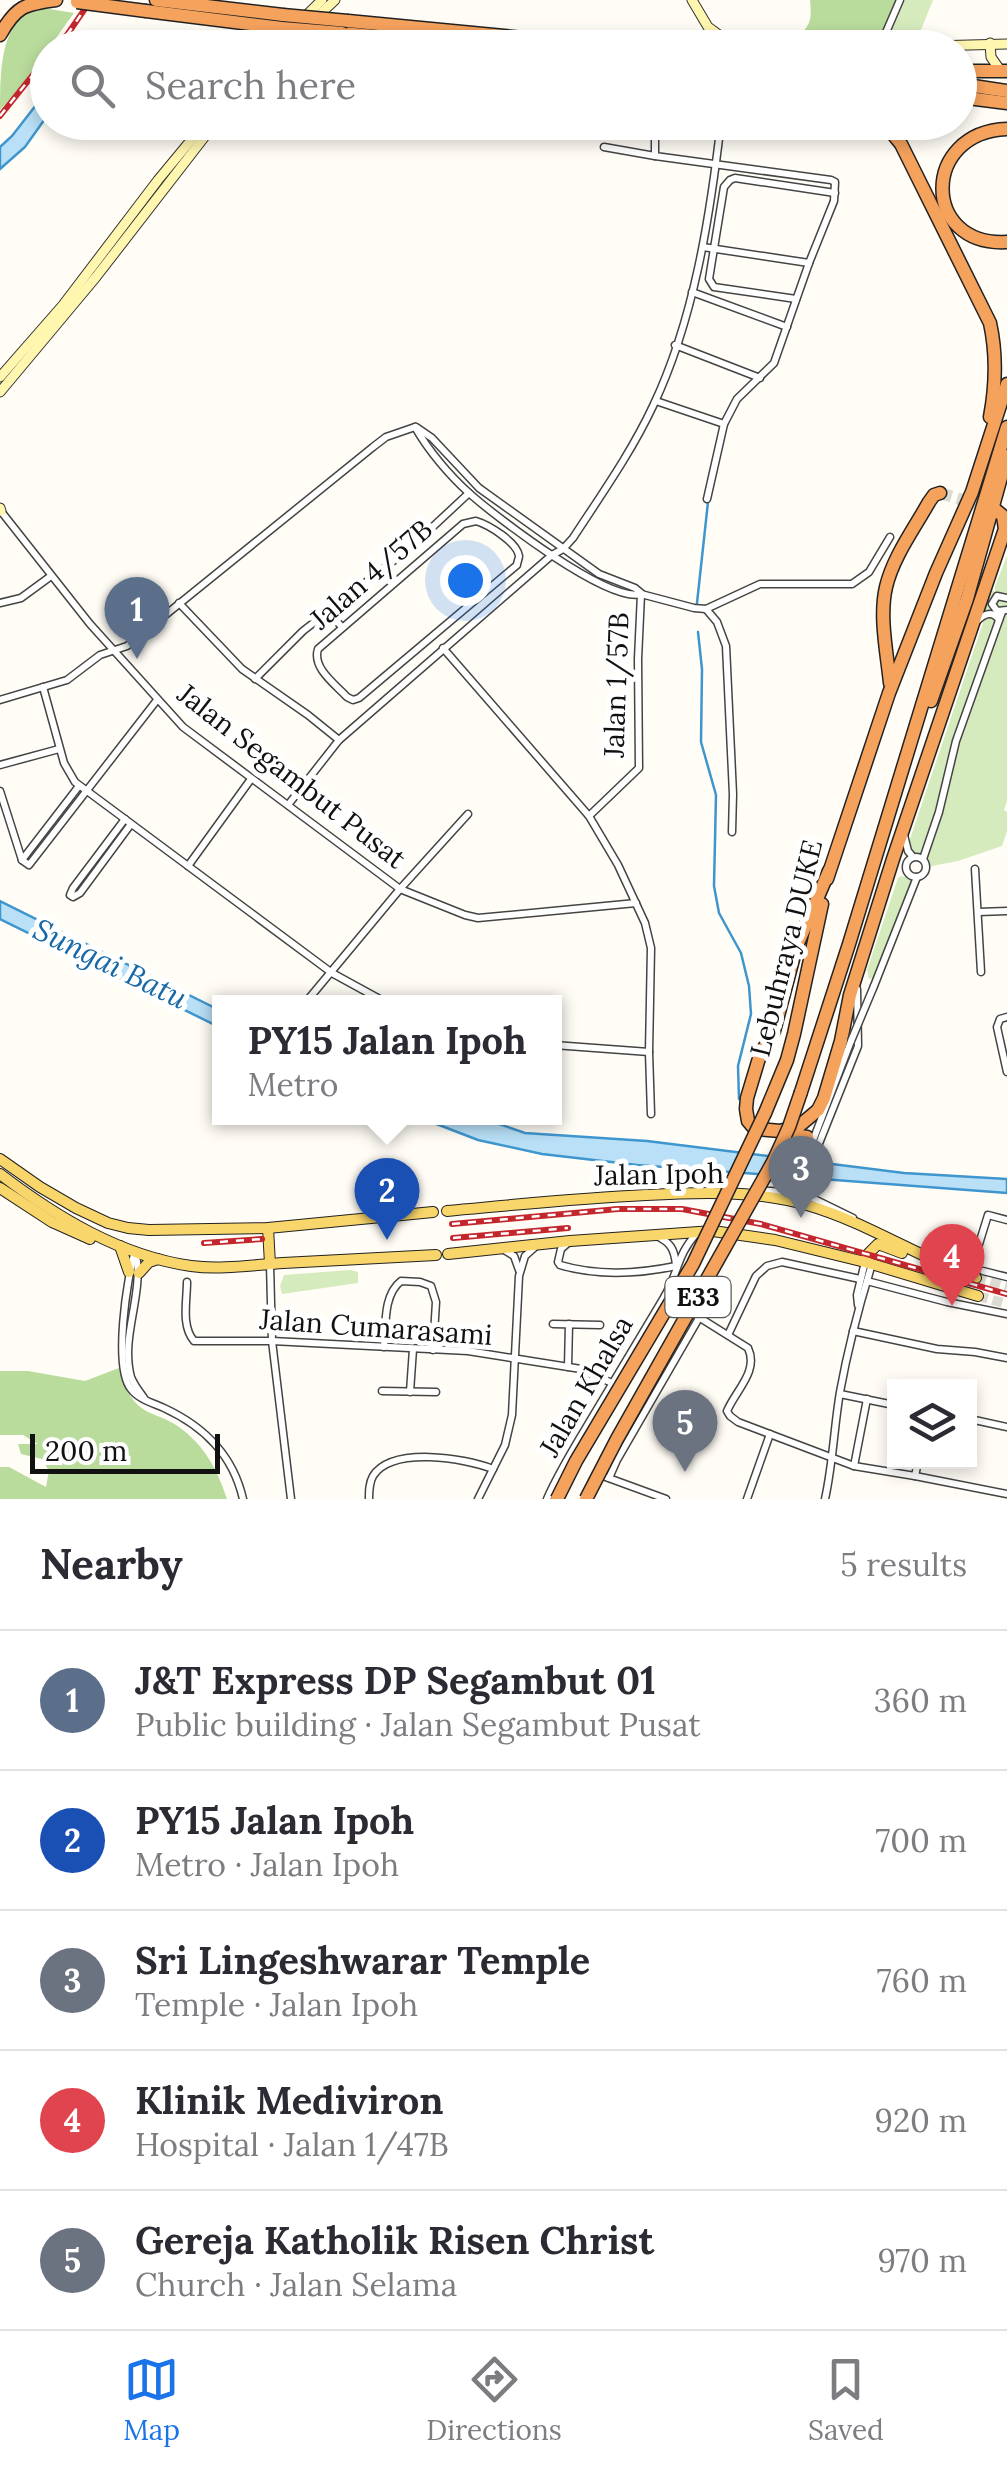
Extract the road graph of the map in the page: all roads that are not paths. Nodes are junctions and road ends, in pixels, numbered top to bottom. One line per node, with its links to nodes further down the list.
1 (55, 0): 7 (highway); 16 (highway)
2 (156, 0): 8 (highway)
3 (322, 0): 10 (main road)
4 (334, 0): 11 (main road)
5 (692, 0): 14 (main road)
6 (900, 0): 15 (street)
7 (77, 2): 8 (highway, bridge)
8 (282, 22): 9 (highway, bridge)
9 (345, 27): 12 (highway); 13 (highway)
10 (291, 30)
11 (303, 30)
12 (368, 30)
13 (385, 30)
14 (712, 30)
15 (887, 30)
16 (0, 35)
17 (977, 43): 18 (main road)
18 (990, 43): 19 (main road); 20 (main road)
19 (1007, 44)
20 (991, 57): 21 (main road); 22 (main road)
21 (980, 71): 22 (highway)
22 (1005, 71)
23 (977, 86): 24 (highway)
24 (1007, 90)
25 (977, 99): 26 (highway)
26 (1007, 103)
27 (1007, 129): 28 (highway)
28 (977, 136)
29 (191, 140): 47 (main road)
30 (202, 140): 50 (main road)
31 (655, 140): 36 (street)
32 (719, 140): 37 (street)
33 (898, 140): 57 (highway)
34 (969, 140): 39 (highway)
35 (604, 147): 36 (street)
36 (656, 156): 37 (street)
37 (716, 163): 38 (street); 40 (street)
38 (834, 193): 41 (street); 42 (street)
39 (1007, 242)
40 (704, 248): 41 (street); 43 (street)
41 (715, 249): 42 (street); 44 (street)
42 (808, 263): 44 (street)
43 (692, 292): 45 (street); 46 (street)
44 (796, 299): 45 (street)
45 (788, 327): 48 (street)
46 (676, 346): 48 (street); 51 (street)
47 (0, 377)
48 (760, 378): 52 (street)
49 (1007, 384): 57 (highway, Lebuhraya DUKE / E33)
50 (0, 392)
51 (656, 401): 52 (street); 64 (street)
52 (724, 424): 59 (street)
53 (415, 426): 56 (street); 64 (street); 73 (street)
54 (1007, 427): 97 (highway, Lebuhraya DUKE / E33)
55 (1005, 462): 71 (highway)
56 (469, 492): 63 (street); 65 (street)
57 (972, 492): 88 (highway, Lebuhraya DUKE / E33)
58 (940, 493): 88 (highway)
59 (708, 499)
60 (997, 510): 68 (highway)
61 (1, 515): 67 (street, Jalan Segambut Pusat)
62 (890, 537): 74 (street)
63 (410, 548): 66 (street); 76 (street)
64 (564, 549): 65 (street); 69 (street)
65 (552, 556): 69 (street); 78 (street)
66 (420, 560): 75 (street, Jalan 4/57B); 80 (street, Jalan 4/57B)
67 (51, 576): 72 (street); 83 (street, Jalan Segambut Pusat)
68 (990, 578): 70 (street); 79 (highway)
69 (642, 594): 74 (street); 102 (street, Jalan 1/57B)
70 (1003, 596): 77 (street)
71 (967, 599): 93 (highway); 97 (highway)
72 (0, 603)
73 (178, 603): 83 (street); 86 (street)
74 (706, 609): 105 (street)
75 (462, 610): 78 (street); 81 (street, Jalan 4/57B)
76 (329, 613): 80 (street); 86 (street)
77 (1001, 614): 79 (street); 107 (street)
78 (473, 622): 82 (street)
79 (974, 624): 93 (highway)
80 (342, 628): 85 (street, Jalan 4/57B)
81 (424, 644): 84 (street); 85 (street, Jalan 4/57B)
82 (443, 648): 84 (street); 102 (street)
83 (115, 652): 87 (street); 91 (street, Jalan Segambut Pusat)
84 (434, 656): 89 (street)
85 (384, 678): 89 (street)
86 (256, 679): 92 (street)
87 (43, 687): 90 (street); 94 (street)
88 (891, 689): 110 (highway, Lebuhraya DUKE / E33)
89 (394, 691): 92 (street)
90 (0, 700)
91 (157, 700): 96 (street, Jalan Segambut Pusat); 98 (street)
92 (339, 740): 100 (street)
93 (932, 744): 104 (highway)
94 (59, 749): 95 (street); 98 (street)
95 (0, 765)
96 (251, 779): 100 (street, Jalan Segambut Pusat); 108 (street)
97 (897, 785): 113 (highway, Lebuhraya DUKE / E33)
98 (83, 788): 99 (street); 103 (street)
99 (0, 791)
100 (288, 805): 114 (street, Jalan Segambut Pusat)
101 (468, 814): 114 (street)
102 (588, 816): 116 (street)
103 (128, 822): 103 (street); 108 (street)
104 (904, 829): 106 (street); 113 (highway); 115 (highway)
105 (732, 832)
106 (913, 858): 107 (street); 111 (street)
107 (922, 859): 112 (street)
108 (188, 866): 122 (street)
109 (975, 870): 118 (street)
110 (828, 872): 131 (highway); 206 (highway, Lebuhraya DUKE / E33, bridge)
111 (908, 874): 112 (street); 115 (street)
112 (917, 877): 132 (street, bridge)
113 (868, 880): 119 (highway, Lebuhraya DUKE / E33)
114 (400, 888): 116 (street, Jalan Segambut Pusat); 122 (street)
115 (883, 892): 120 (highway)
116 (636, 904): 127 (street)
117 (1007, 911): 118 (street)
118 (978, 912): 121 (street)
119 (849, 944): 130 (highway); 207 (highway, Lebuhraya DUKE / E33, bridge)
120 (862, 962): 130 (highway); 132 (street)
121 (981, 972)
122 (332, 973): 123 (street); 124 (street)
123 (312, 995)
124 (371, 995)
125 (1007, 1016): 128 (street)
126 (562, 1046): 127 (street)
127 (649, 1052): 129 (street)
128 (1007, 1072)
129 (652, 1114)
130 (799, 1126): 131 (highway)
131 (753, 1127): 132 (highway)
132 (813, 1150): 135 (street)
133 (0, 1159): 141 (main road)
134 (0, 1174): 150 (main road)
135 (800, 1187): 137 (street); 145 (street)
136 (0, 1188): 150 (main road)
137 (717, 1193): 138 (main road, Jalan Ipoh); 145 (main road, Jalan Ipoh)
138 (447, 1211)
139 (433, 1212): 143 (main road)
140 (1007, 1220): 155 (street)
141 (118, 1226): 142 (main road); 152 (main road)
142 (166, 1228): 143 (main road); 152 (main road)
143 (268, 1228): 159 (main road)
144 (698, 1231): 146 (main road, Jalan Ipoh); 147 (main road, Jalan Ipoh); 160 (street, Jalan Khalsa)
145 (875, 1232): 157 (main road, Jalan Ipoh)
146 (653, 1234): 148 (main road, Jalan Ipoh); 160 (street)
147 (746, 1235): 158 (main road, Jalan Ipoh); 170 (street)
148 (570, 1241): 149 (main road, Jalan Ipoh); 160 (street, Jalan Khalsa)
149 (543, 1244): 151 (main road, Jalan Ipoh); 163 (street)
150 (120, 1246): 152 (main road); 161 (main road)
151 (499, 1248): 154 (main road, Jalan Ipoh); 163 (street)
152 (136, 1251): 156 (main road); 161 (street)
153 (436, 1254): 159 (main road)
154 (448, 1254)
155 (975, 1256)
156 (159, 1258): 159 (main road); 161 (main road)
157 (927, 1259): 158 (main road); 162 (main road, Jalan Ipoh)
158 (869, 1263): 165 (street); 168 (main road, Jalan Ipoh)
159 (270, 1264): 176 (street)
160 (676, 1266): 167 (street, Jalan Khalsa)
161 (134, 1272): 201 (street)
162 (979, 1275): 164 (street)
163 (519, 1276): 181 (street)
164 (1007, 1277)
165 (864, 1280): 169 (street); 174 (street); 175 (street)
166 (187, 1282): 176 (street, Jalan Cumarasami)
167 (665, 1296): 170 (street, Jalan Khalsa); 183 (street, Jalan Khalsa)
168 (978, 1296)
169 (1007, 1314)
170 (696, 1316): 175 (street, Jalan Khalsa); 198 (street)
171 (553, 1324): 172 (street)
172 (570, 1324): 173 (street); 182 (street)
173 (600, 1325)
174 (853, 1331): 180 (street); 187 (street)
175 (728, 1335): 192 (street)
176 (272, 1342): 177 (street, Jalan Cumarasami); 202 (street)
177 (384, 1347): 178 (street, Jalan Cumarasami); 179 (street)
178 (413, 1349): 179 (street, Jalan Cumarasami); 185 (street)
179 (432, 1350): 181 (street, Jalan Cumarasami)
180 (1007, 1358)
181 (514, 1360): 182 (street, Jalan Cumarasami); 195 (street)
182 (568, 1367): 183 (street, Jalan Cumarasami)
183 (612, 1383): 205 (street, Jalan Khalsa)
184 (382, 1391): 185 (street)
185 (410, 1392): 186 (street)
186 (436, 1392)
187 (840, 1394): 188 (street); 193 (street)
188 (866, 1399): 189 (street); 194 (street)
189 (887, 1404)
190 (977, 1421): 191 (street)
191 (1007, 1427)
192 (770, 1434): 193 (street); 208 (street)
193 (833, 1458): 194 (street); 209 (street)
194 (854, 1466): 197 (street)
195 (492, 1469): 203 (street); 204 (street)
196 (916, 1469): 197 (street)
197 (915, 1476): 199 (street)
198 (606, 1477): 200 (street); 207 (street)
199 (1007, 1494)
200 (660, 1498)
201 (242, 1499)
202 (292, 1499)
203 (368, 1499)
204 (478, 1499)
205 (547, 1499)
206 (557, 1499)
207 (587, 1499)
208 (747, 1499)
209 (825, 1499)

